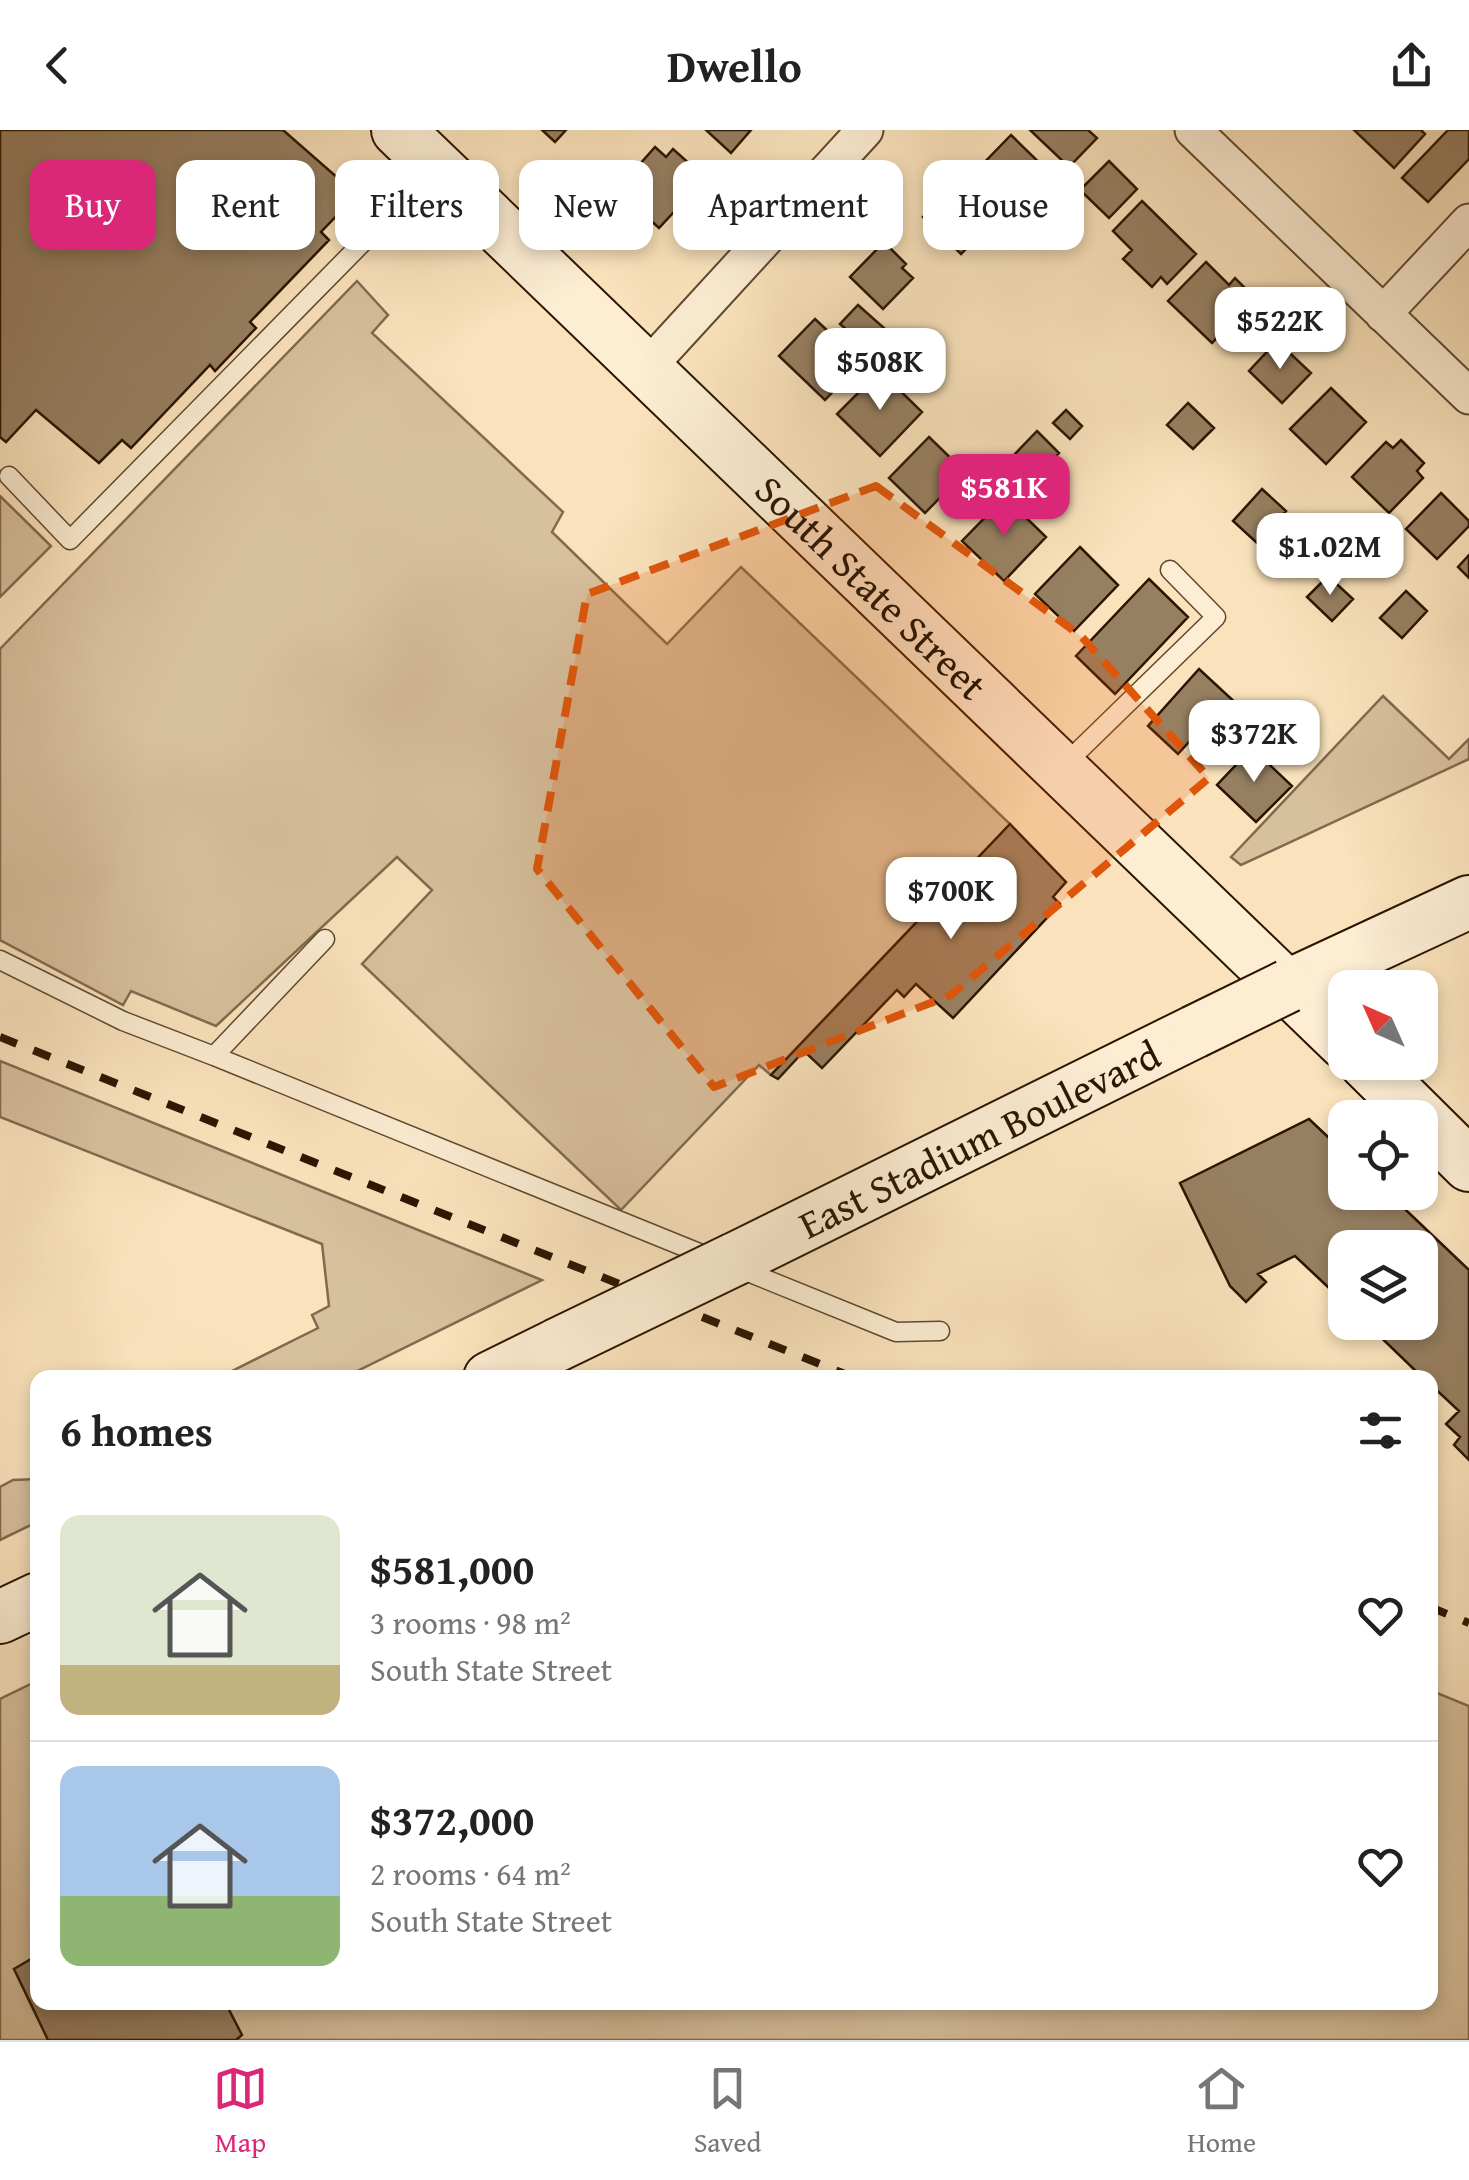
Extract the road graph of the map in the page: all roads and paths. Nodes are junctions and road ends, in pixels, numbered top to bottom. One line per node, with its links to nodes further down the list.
1 (398, 130): 4 (main road, South State Street)
2 (865, 130): 9 (street)
3 (1193, 130): 8 (street)
4 (428, 160)
5 (1469, 222): 8 (street)
6 (499, 229): 9 (main road, South State Street)
7 (355, 250): 11 (lane)
8 (1384, 314): 10 (street)
9 (645, 370): 13 (main road, South State Street)
10 (1469, 396)
11 (9, 476)
12 (1170, 570): 13 (lane)
13 (1060, 769): 17 (main road, South State Street)
14 (1469, 902): 22 (main road, East Stadium Boulevard, bridge)
15 (325, 938): 18 (lane)
16 (0, 960): 18 (lane)
17 (1328, 1027)
18 (214, 1056): 21 (lane)
19 (1383, 1080): 20 (main road)
20 (1469, 1164)
21 (940, 1331)
22 (506, 1370)
23 (30, 1602): 24 (main road)
24 (0, 1617)

